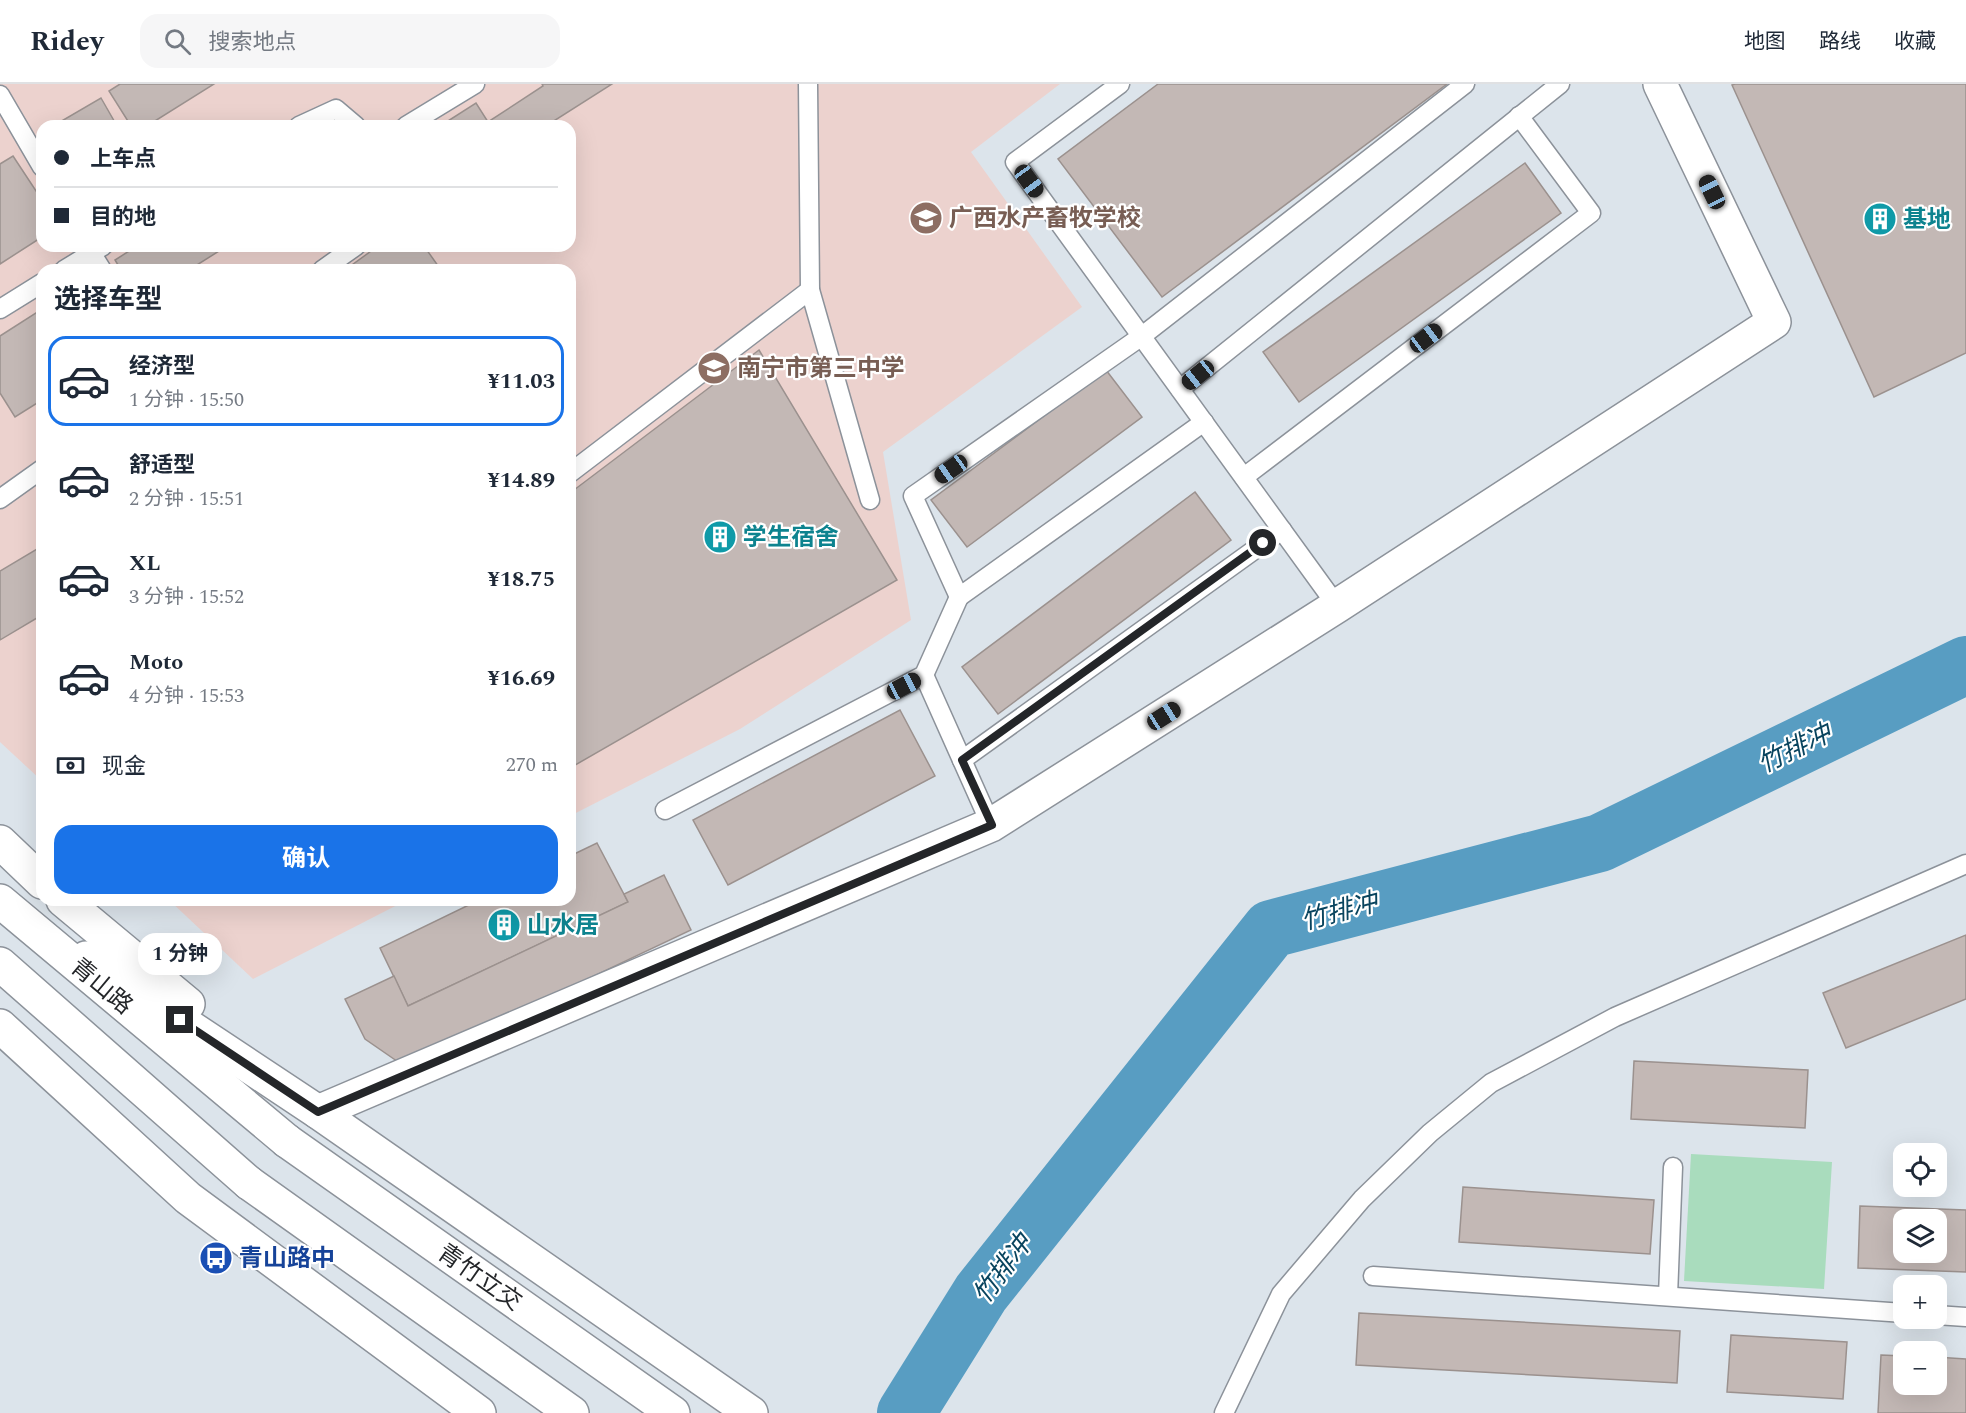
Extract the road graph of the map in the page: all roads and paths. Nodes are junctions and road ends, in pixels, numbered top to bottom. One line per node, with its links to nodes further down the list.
1 (475, 84): 11 (lane)
2 (808, 84): 19 (lane)
3 (1120, 84): 21 (lane)
4 (1465, 84): 21 (lane)
5 (1560, 84): 8 (lane)
6 (1660, 84): 31 (main road)
7 (0, 95): 12 (lane)
8 (1519, 116): 22 (lane); 26 (lane)
9 (311, 120): 10 (lane)
10 (349, 120)
11 (416, 120)
12 (7, 122): 13 (lane)
13 (36, 159)
14 (89, 252): 16 (lane)
15 (348, 252): 17 (lane)
16 (72, 264)
17 (330, 264)
18 (36, 287): 20 (lane)
19 (810, 290): 24 (lane); 28 (lane)
20 (0, 309)
21 (1142, 336): 22 (lane); 30 (lane)
22 (1180, 389): 23 (lane)
23 (1204, 422): 26 (lane); 30 (lane)
24 (576, 468)
25 (36, 473): 27 (lane)
26 (1244, 477): 29 (lane)
27 (0, 499)
28 (870, 500)
29 (1282, 530): 31 (lane); 33 (lane)
30 (959, 597): 32 (lane)
31 (1337, 606): 35 (main road)
32 (924, 675): 33 (lane); 34 (lane)
33 (962, 760): 35 (lane)
34 (665, 810)
35 (992, 825): 43 (main road)
36 (0, 842): 38 (main road)
37 (1966, 864): 55 (lane)
38 (36, 875)
39 (0, 901): 43 (main road); 44 (main road, 青山路)
40 (70, 906): 43 (main road)
41 (0, 964): 53 (main road, 青山路)
42 (0, 1026): 52 (main road)
43 (318, 1112): 51 (main road)
44 (287, 1142): 54 (main road, 青竹立交)
45 (1673, 1167): 47 (lane)
46 (1373, 1276): 47 (lane)
47 (1668, 1296): 48 (lane)
48 (1893, 1311)
49 (1947, 1316): 50 (lane)
50 (1966, 1317)
51 (744, 1409)
52 (479, 1413)
53 (572, 1413)
54 (673, 1413)
55 (1224, 1413)

